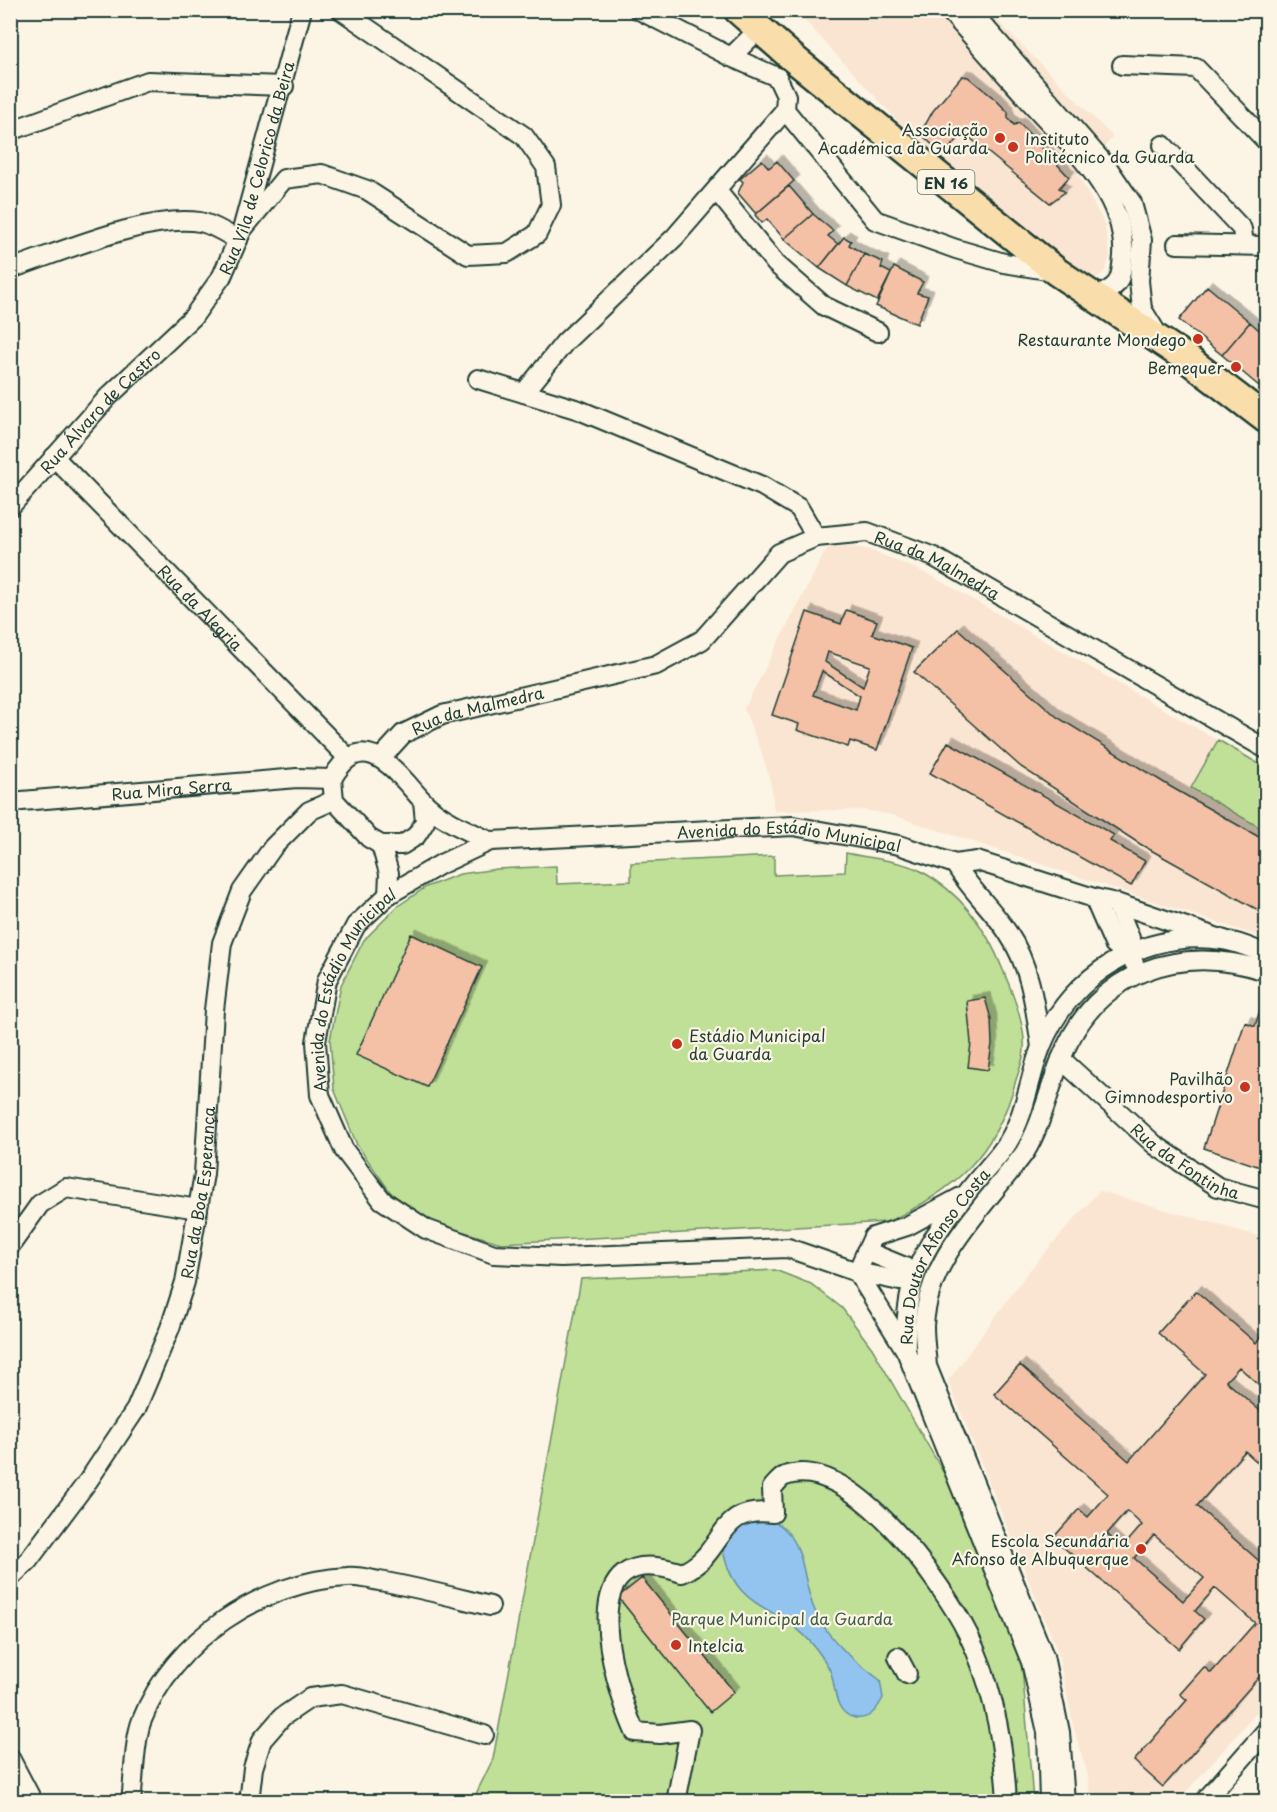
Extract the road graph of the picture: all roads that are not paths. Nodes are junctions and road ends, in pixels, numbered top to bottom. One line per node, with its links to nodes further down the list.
1 (303, 10): 11 (street, Rua Vila de Celorico da Beira)
2 (340, 10): 18 (street)
3 (639, 10): 8 (street)
4 (738, 10): 7 (main road, EN 16)
5 (949, 10): 16 (street)
6 (970, 10): 16 (street)
7 (760, 28): 8 (street); 10 (main road, EN 16)
8 (730, 57): 10 (street)
9 (1122, 65): 14 (street)
10 (786, 68): 12 (street); 23 (main road, EN 16)
11 (284, 86): 13 (street); 18 (street, Rua Vila de Celorico da Beira)
12 (785, 110): 17 (street); 23 (street)
13 (10, 131)
14 (1266, 141)
15 (1163, 145): 20 (street)
16 (1103, 174): 24 (street); 25 (street)
17 (717, 191): 27 (street); 29 (street)
18 (240, 235): 22 (street); 26 (street, Rua Vila de Celorico da Beira)
19 (1177, 244): 20 (street)
20 (1244, 245): 21 (street)
21 (1266, 246)
22 (16, 267)
23 (1057, 272): 24 (main road, EN 16)
24 (1105, 293): 25 (main road, EN 16)
25 (1133, 313): 30 (main road, EN 16)
26 (193, 317): 31 (street, Rua Álvaro de Castro)
27 (878, 332)
28 (478, 379): 29 (street)
29 (524, 393): 33 (street)
30 (1266, 419)
31 (54, 457): 32 (street, Rua Álvaro de Castro); 36 (street, Rua da Alegria)
32 (10, 507)
33 (816, 537): 34 (street, Rua da Malmedra); 35 (street, Rua da Malmedra)
34 (1266, 750)
35 (382, 757): 36 (street); 39 (street)
36 (348, 758): 37 (street)
37 (332, 779): 38 (street); 40 (street, Rua Mira Serra)
38 (334, 800): 42 (street); 56 (street, Rua da Boa Esperança)
39 (423, 801): 41 (street); 42 (street)
40 (10, 802)
41 (490, 841): 43 (street, Avenida do Estádio Municipal); 44 (street, Avenida do Estádio Municipal)
42 (381, 845): 44 (street)
43 (955, 864): 45 (street, Avenida do Estádio Municipal); 52 (street)
44 (388, 895): 59 (street, Avenida do Estádio Municipal)
45 (1094, 898): 46 (street, Avenida do Estádio Municipal); 48 (street)
46 (1116, 903): 47 (street, Avenida do Estádio Municipal); 48 (street)
47 (1224, 940): 48 (street, Rua Doutor Afonso Costa); 49 (street, Rua Doutor Afonso Costa)
48 (1129, 954): 51 (street); 52 (street, Rua Doutor Afonso Costa)
49 (1266, 954)
50 (1266, 971): 51 (street, Rua Doutor Afonso Costa)
51 (1138, 974): 53 (street, Rua Doutor Afonso Costa)
52 (1041, 1047): 54 (street, Rua Doutor Afonso Costa)
53 (1061, 1059): 55 (street, Rua da Fontinha); 61 (street, Rua Doutor Afonso Costa)
54 (965, 1195): 58 (street); 60 (street, Rua Doutor Afonso Costa)
55 (1266, 1200)
56 (198, 1209): 57 (street); 63 (street, Rua da Boa Esperança)
57 (10, 1246)
58 (866, 1251): 59 (street); 60 (street)
59 (857, 1272): 60 (street, Avenida do Estádio Municipal); 62 (street)
60 (913, 1276): 61 (street); 62 (street, Rua Doutor Afonso Costa)
61 (932, 1282): 77 (street, Rua Doutor Afonso Costa)
62 (906, 1352): 76 (street, Rua Doutor Afonso Costa)
63 (10, 1578)
64 (490, 1606): 72 (street)
65 (898, 1657): 66 (street)
66 (907, 1674)
67 (1266, 1731): 78 (street)
68 (484, 1735): 73 (street)
69 (10, 1758): 70 (street)
70 (32, 1799): 71 (street)
71 (10, 1801)
72 (131, 1802)
73 (249, 1802)
74 (676, 1802): 75 (street)
75 (1007, 1802)
76 (1049, 1802)
77 (1065, 1802)
78 (1204, 1802)

